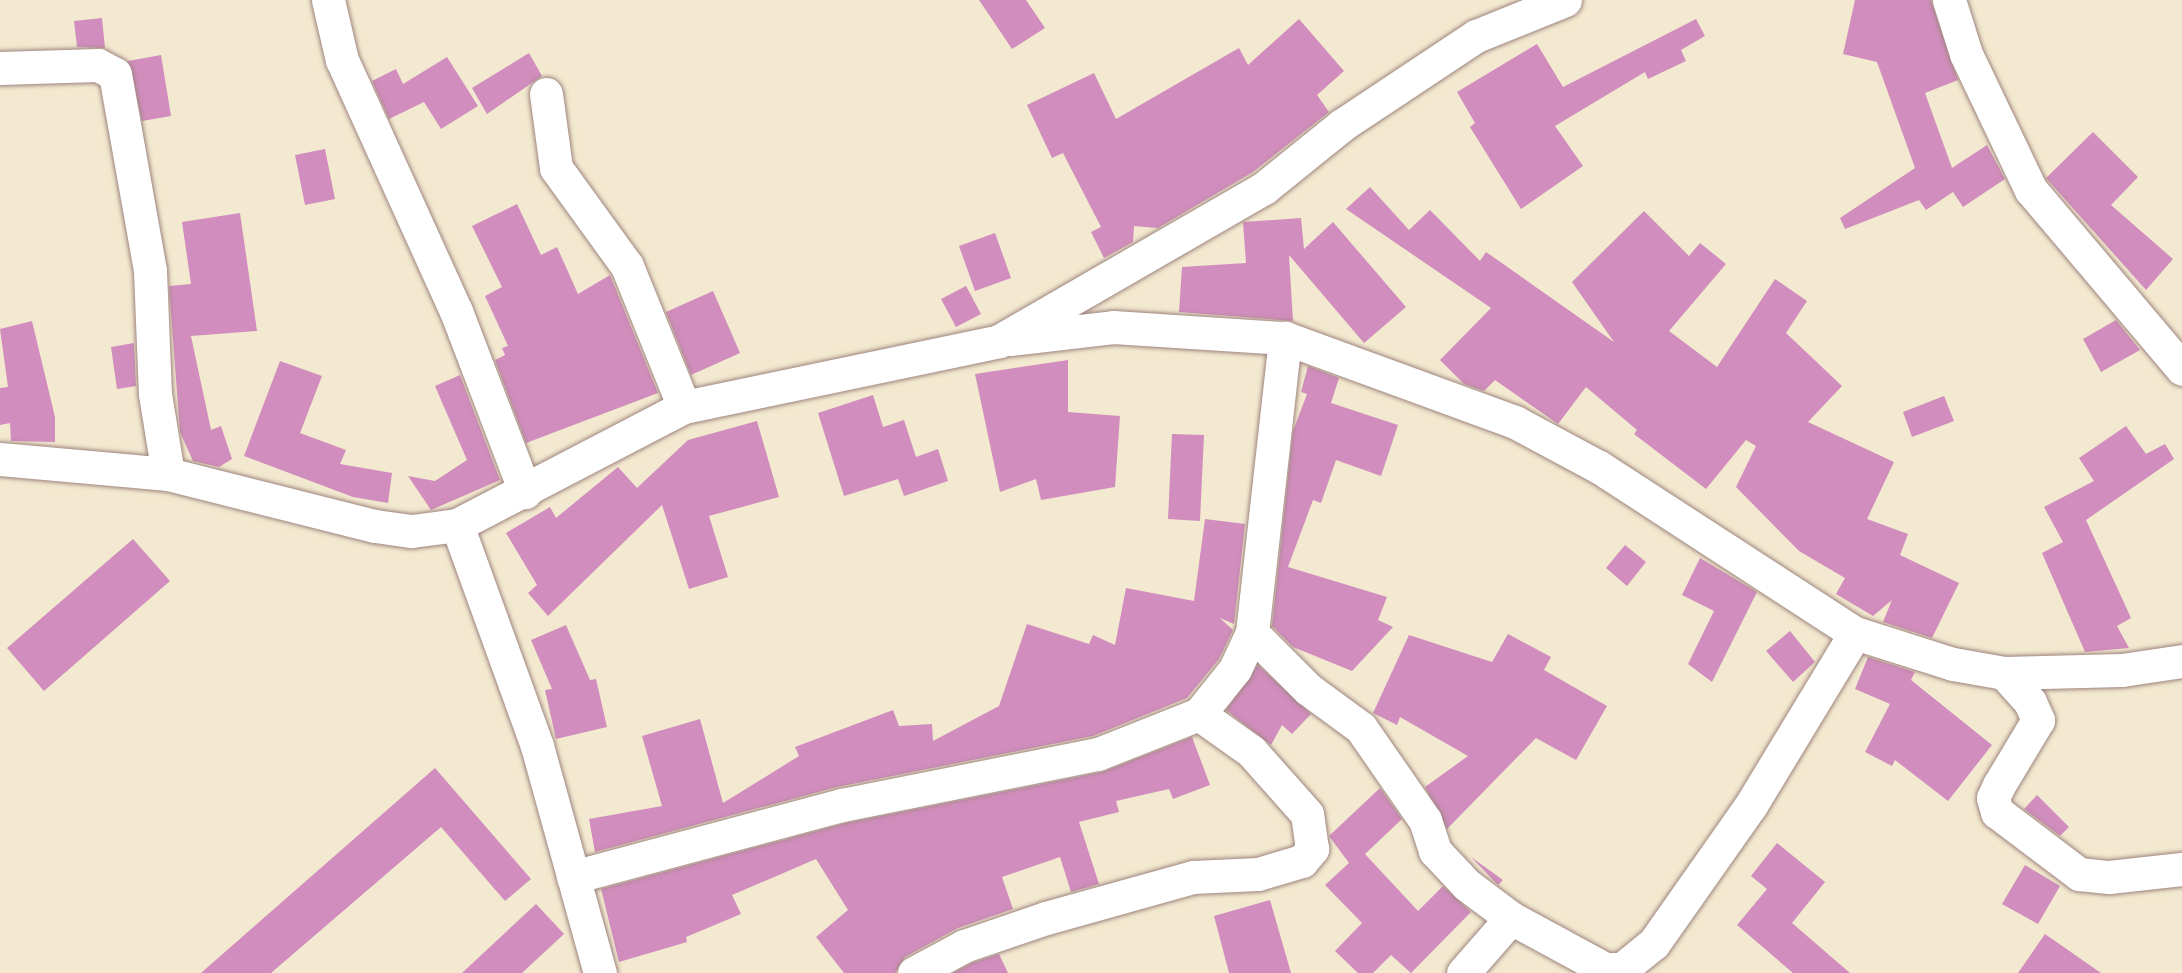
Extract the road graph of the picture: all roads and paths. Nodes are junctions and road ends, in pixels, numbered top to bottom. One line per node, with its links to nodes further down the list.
1 (328, 0): 12 (street)
2 (1949, 0): 8 (street)
3 (1559, 1): 7 (street)
4 (0, 68): 11 (street)
5 (546, 94): 9 (street)
6 (1285, 338): 7 (street); 14 (street); 15 (street)
7 (999, 341): 9 (street)
8 (2182, 369)
9 (684, 407): 12 (street)
10 (0, 459): 11 (street)
11 (168, 474): 13 (street)
12 (525, 492): 13 (street)
13 (457, 525): 20 (street)
14 (1252, 633): 18 (street); 21 (street)
15 (1855, 633): 17 (street); 22 (street)
16 (2182, 661): 17 (street)
17 (2004, 673): 19 (street)
18 (1199, 714): 20 (street); 24 (street)
19 (2182, 869)
20 (573, 877): 23 (street)
21 (1511, 918): 22 (street); 25 (street)
22 (1612, 971)
23 (600, 973)
24 (914, 973)
25 (1463, 973)

